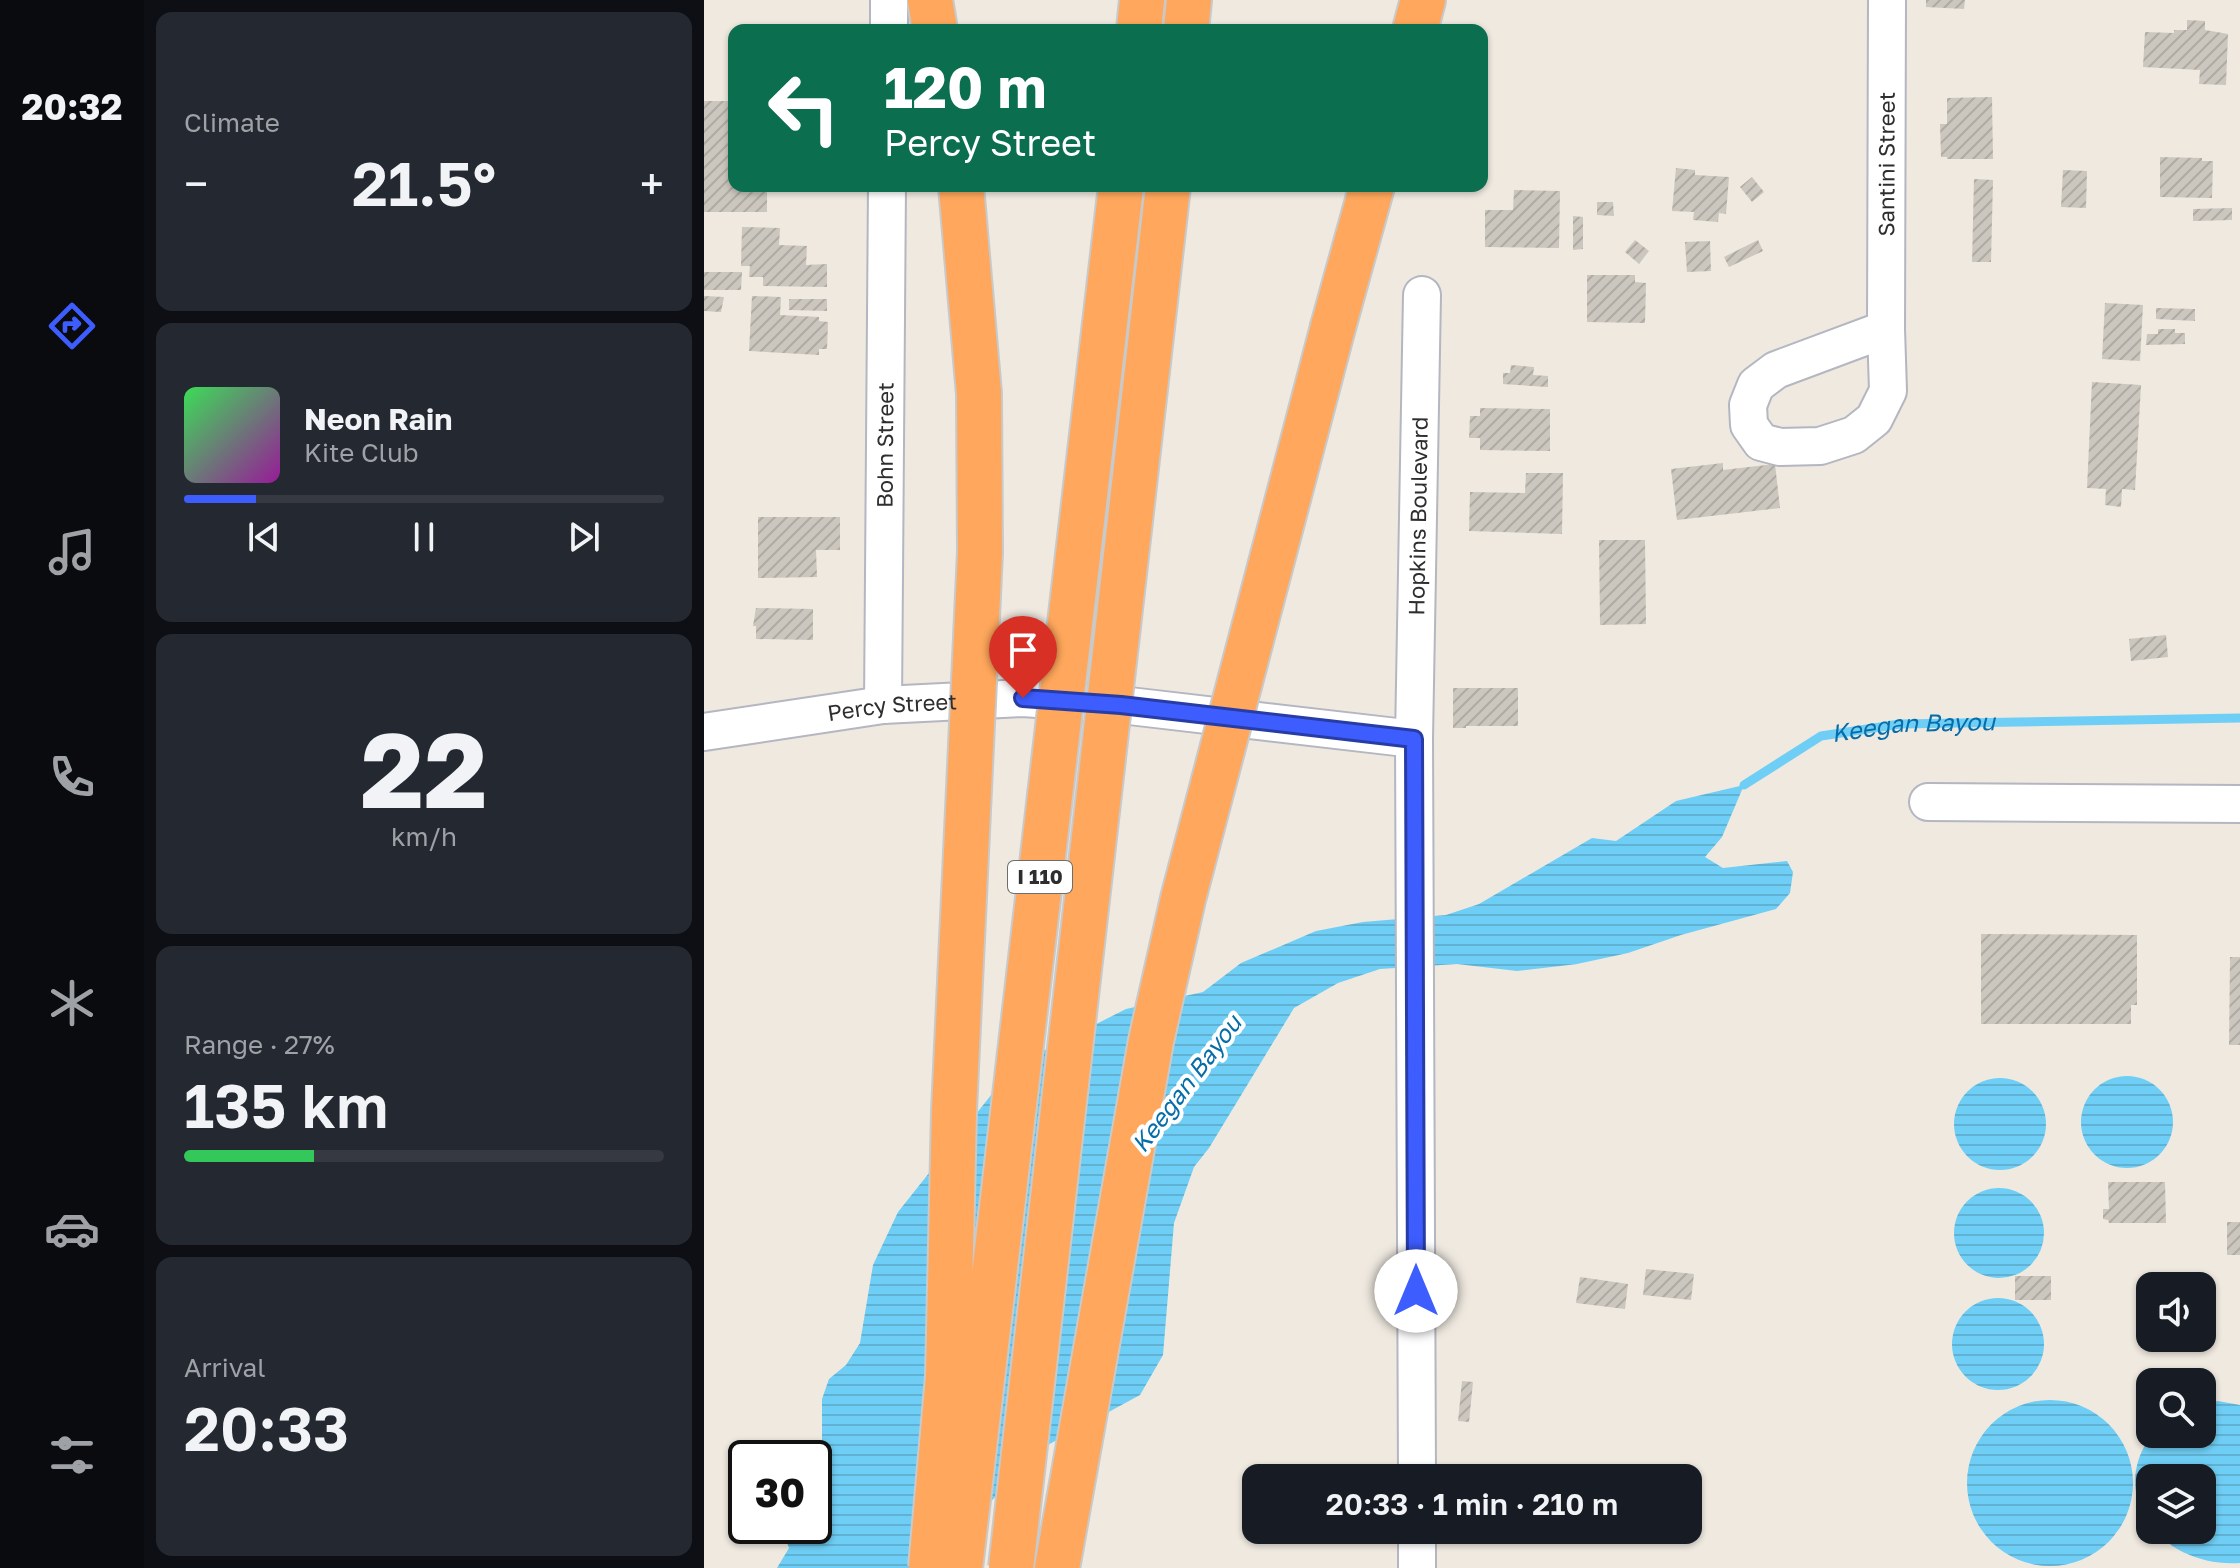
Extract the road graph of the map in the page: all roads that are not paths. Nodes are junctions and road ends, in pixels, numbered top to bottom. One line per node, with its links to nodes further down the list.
1 (889, 0): 7 (street)
2 (930, 0): 8 (highway)
3 (1142, 0): 9 (highway)
4 (1189, 0): 10 (highway)
5 (1423, 0): 11 (highway)
6 (1887, 0): 18 (street, Santini Street)
7 (889, 24)
8 (934, 24)
9 (1140, 24)
10 (1187, 24)
11 (1417, 24)
12 (887, 192): 19 (street, Bohn Street)
13 (962, 192): 26 (highway, bridge)
14 (1120, 192): 27 (highway, I 110, bridge)
15 (1167, 192): 28 (highway, I 110, bridge)
16 (1370, 192): 29 (highway, bridge)
17 (1422, 295): 21 (street, Hopkins Boulevard)
18 (1886, 329)
19 (883, 705): 20 (street, Percy Street); 21 (street, Percy Street)
20 (704, 732)
21 (1414, 739): 24 (street, Hopkins Boulevard)
22 (1928, 802): 23 (street)
23 (2240, 804)
24 (1417, 1464)
25 (1417, 1544): 30 (street)
26 (931, 1568)
27 (960, 1568)
28 (1011, 1568)
29 (1057, 1568)
30 (1417, 1568)

